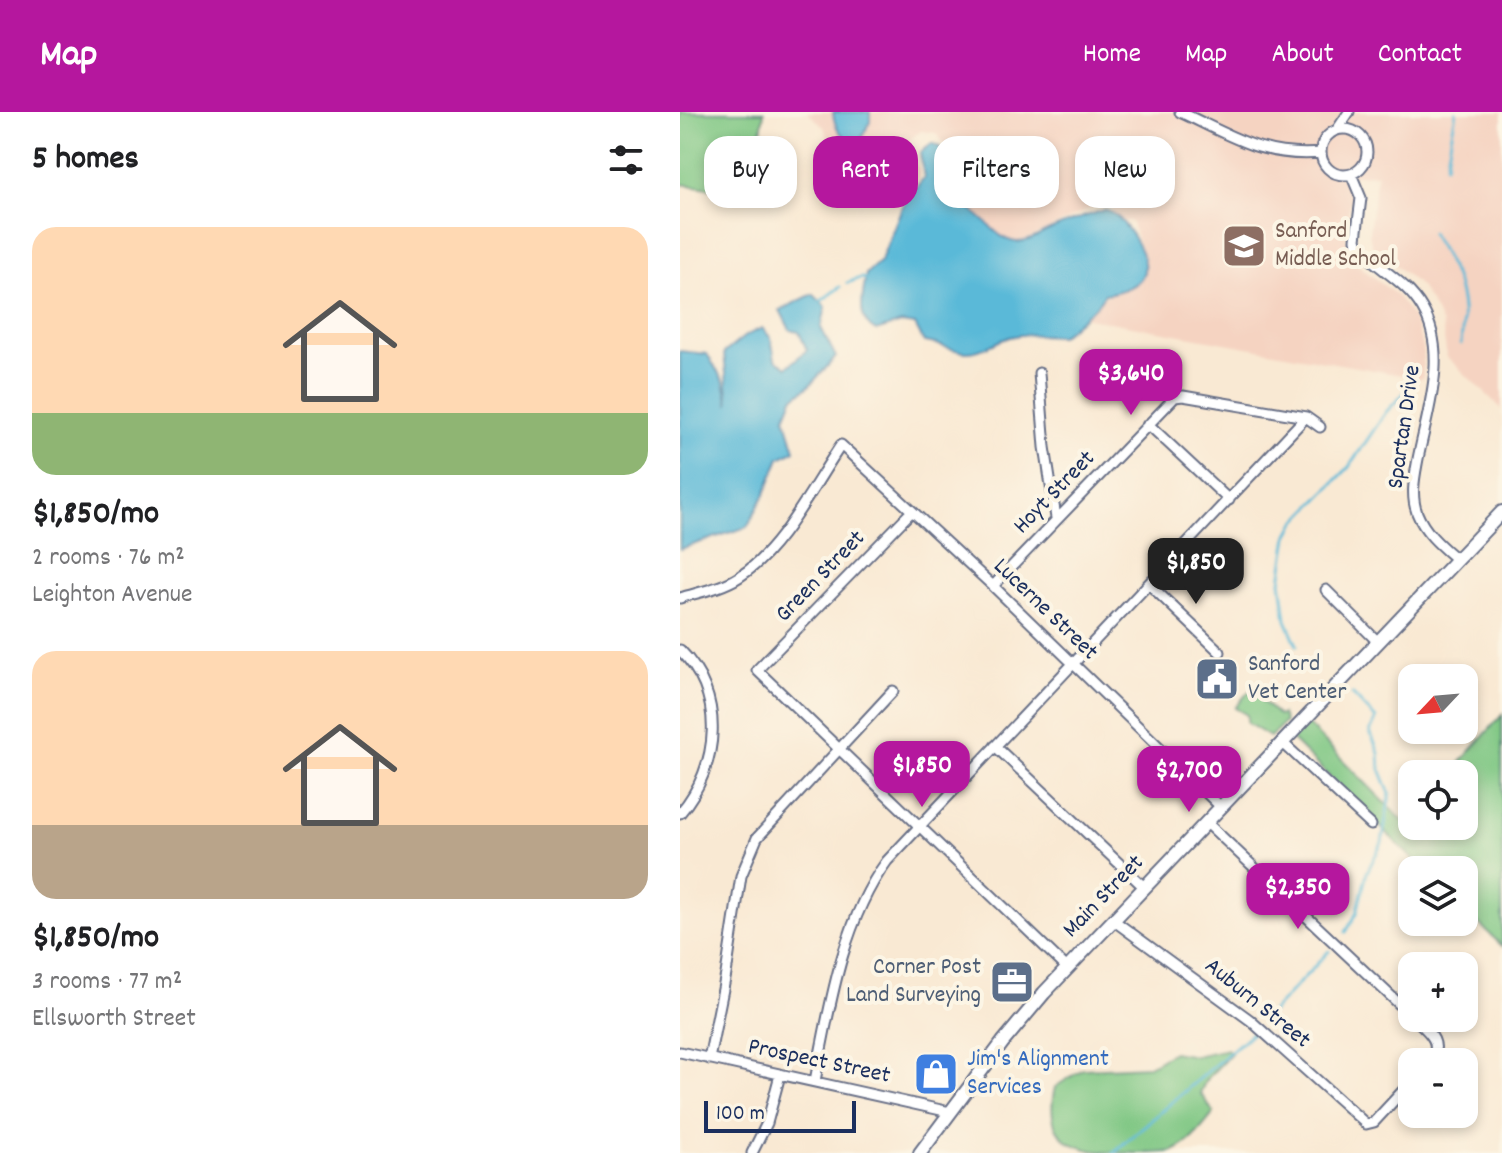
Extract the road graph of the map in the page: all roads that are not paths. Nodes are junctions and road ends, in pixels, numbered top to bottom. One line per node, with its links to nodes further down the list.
1 (1180, 112): 4 (street)
2 (1349, 112): 3 (street)
3 (1337, 130): 4 (street); 5 (street)
4 (1321, 153): 5 (street)
5 (1351, 174): 14 (street, Spartan Drive)
6 (1039, 373): 13 (street)
7 (1306, 417): 8 (street, Hoyt Street); 9 (street, Hoyt Street); 10 (street)
8 (1148, 424): 10 (street); 13 (street, Hoyt Street)
9 (1320, 427)
10 (1229, 500): 15 (street)
11 (912, 511): 16 (street, Lucerne Street); 18 (street, Lucerne Street); 26 (street, Green Street)
12 (1502, 512): 14 (main road, Main Street)
13 (1056, 518): 16 (street, Hoyt Street)
14 (1457, 560): 19 (main road, Main Street)
15 (1149, 584): 21 (street); 22 (street)
16 (993, 586): 22 (street, Lucerne Street)
17 (1326, 590): 19 (street)
18 (680, 598)
19 (1378, 642): 24 (main road, Main Street)
20 (680, 650): 28 (street)
21 (1220, 652)
22 (1073, 664): 25 (street); 27 (street, Lucerne Street)
23 (893, 691): 26 (street)
24 (1283, 743): 27 (main road, Main Street); 30 (street)
25 (995, 746): 31 (street); 32 (street)
26 (837, 749): 31 (street); 37 (street)
27 (1221, 807): 29 (main road, Main Street)
28 (680, 813)
29 (1206, 822): 32 (main road, Main Street); 35 (street)
30 (1371, 825)
31 (917, 827): 34 (street); 39 (street)
32 (1144, 887): 33 (main road, Main Street)
33 (1113, 920): 34 (main road, Main Street); 40 (street, Auburn Street)
34 (1067, 968): 41 (main road, Main Street)
35 (1398, 1003)
36 (680, 1052): 37 (street, Prospect Street)
37 (709, 1059): 38 (street, Prospect Street)
38 (780, 1075): 39 (street, Prospect Street); 42 (street)
39 (815, 1081): 41 (street, Prospect Street)
40 (1398, 1096)
41 (950, 1112): 43 (main road, Main Street)
42 (752, 1153)
43 (920, 1153)

